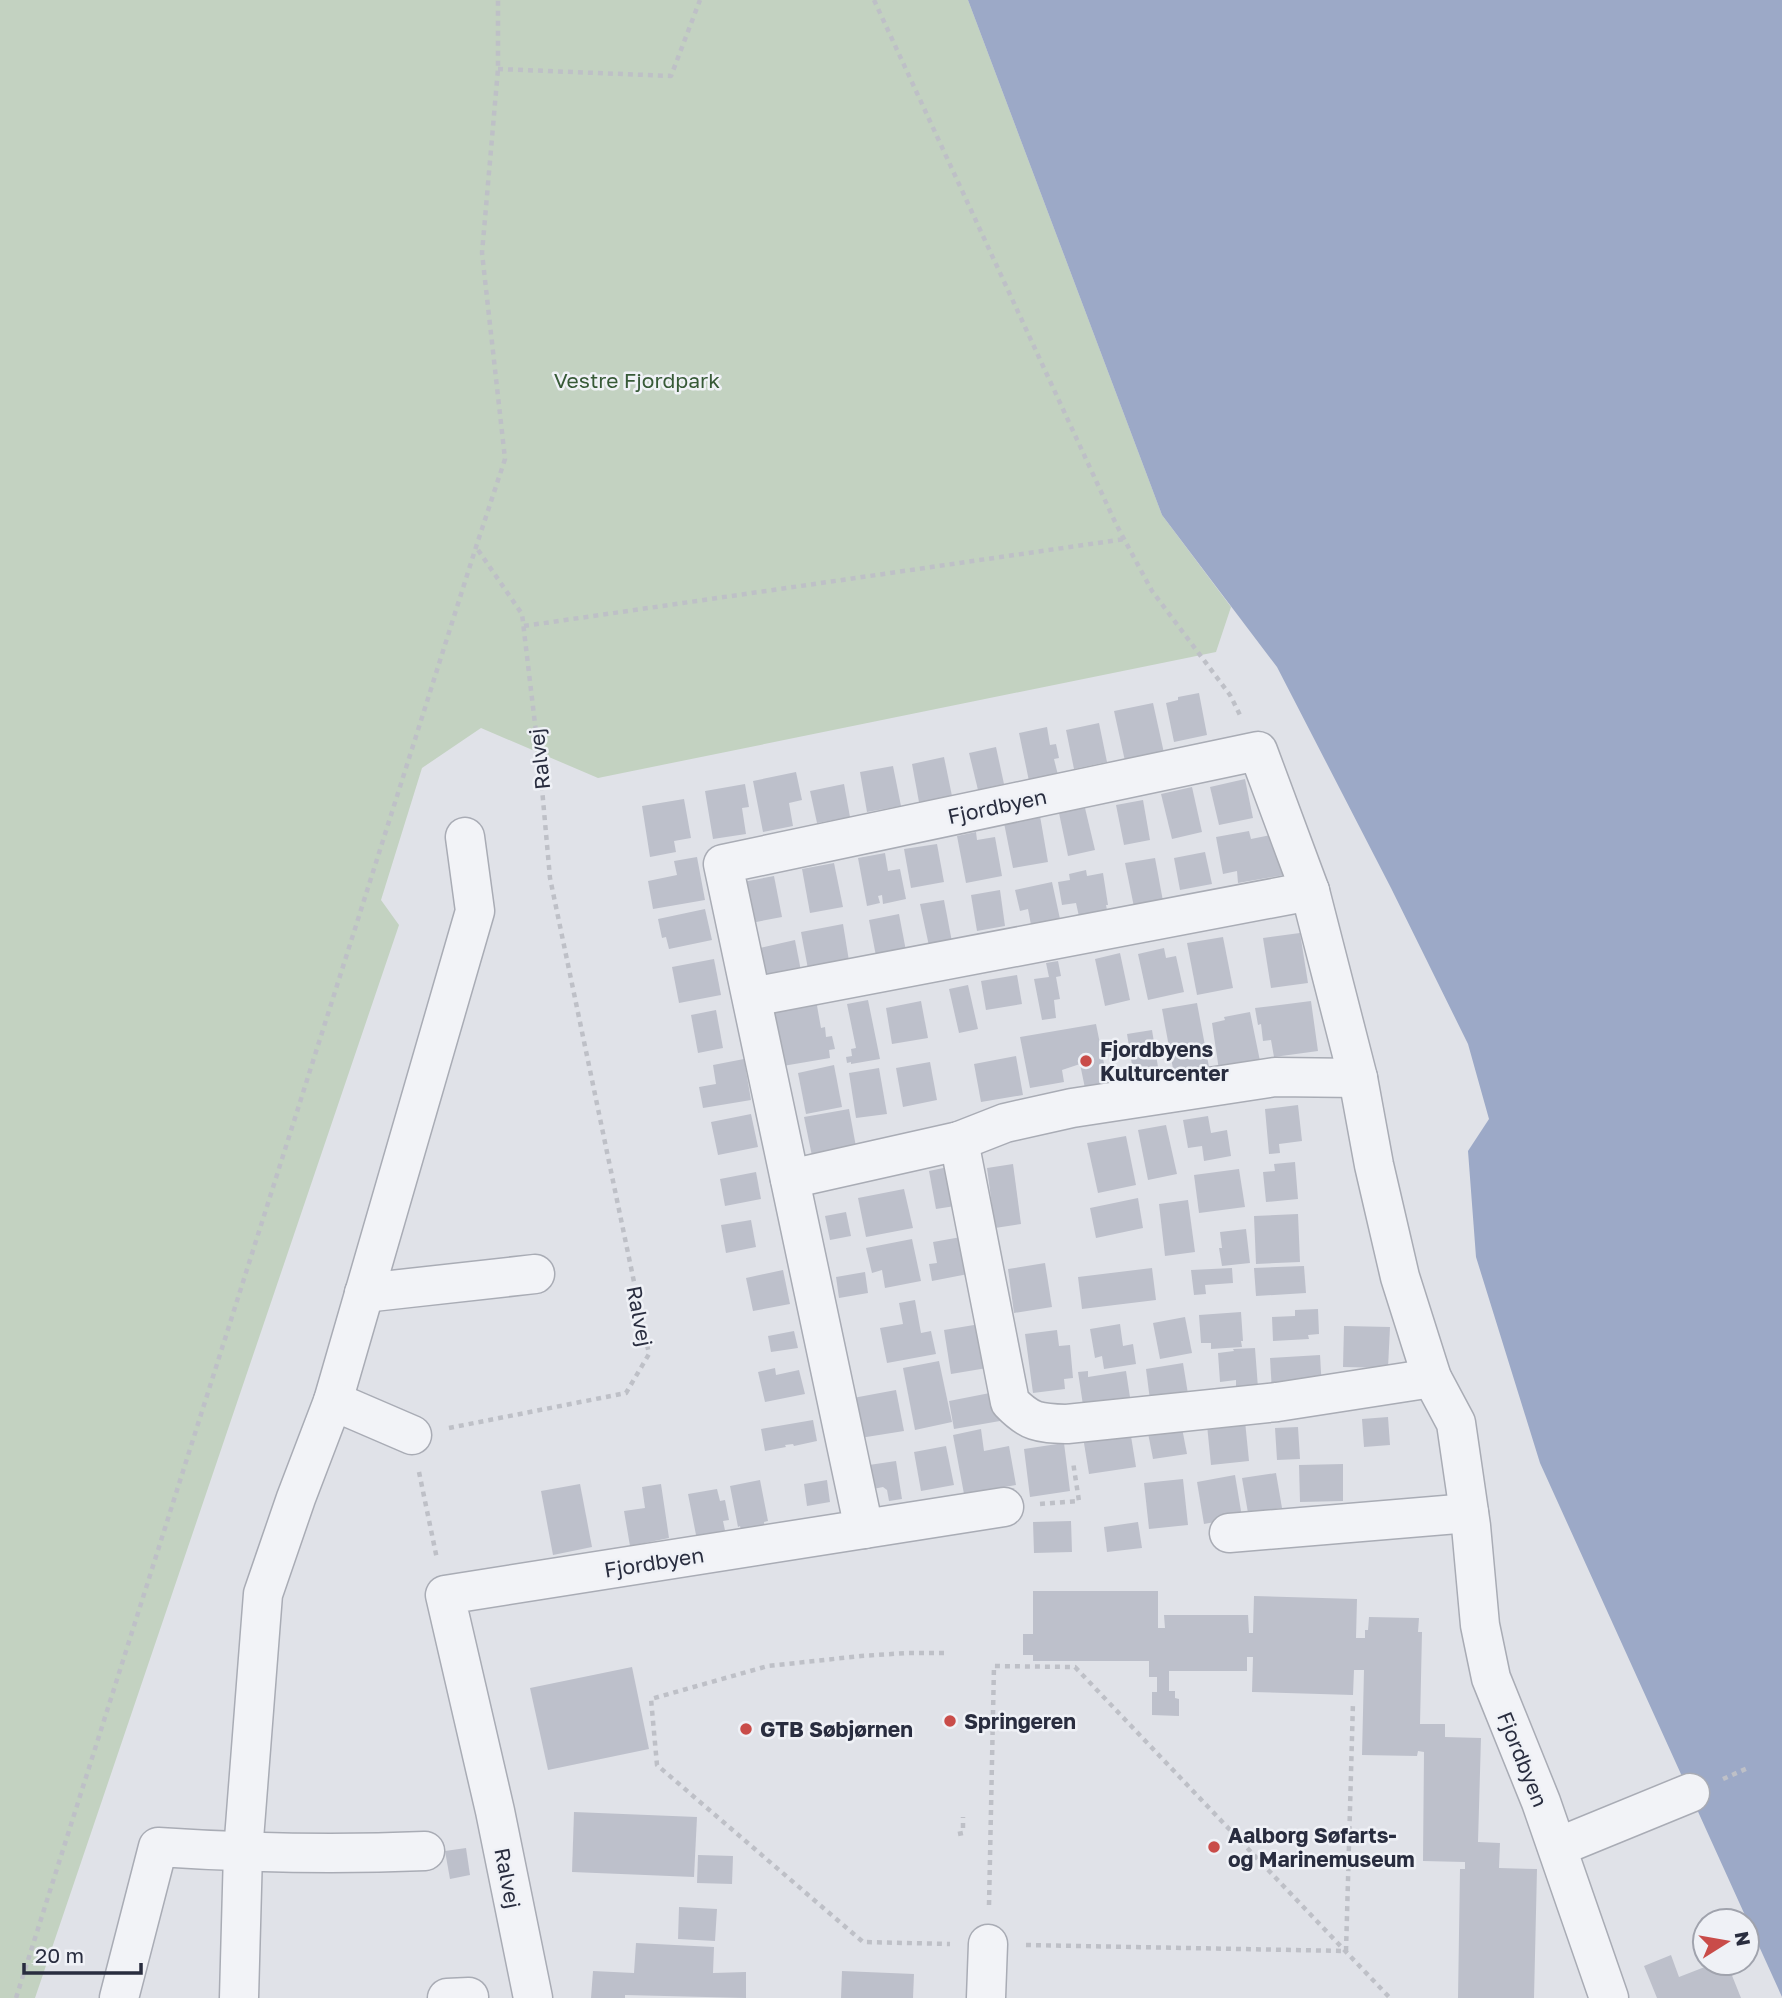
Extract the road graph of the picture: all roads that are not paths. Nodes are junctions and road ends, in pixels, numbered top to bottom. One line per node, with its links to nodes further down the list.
1 (465, 837): 8 (street)
2 (1310, 891): 3 (street); 3 (street, Fjordbyen); 4 (street, Fjordbyen)
3 (752, 997): 6 (street, Fjordbyen)
4 (1358, 1078): 5 (street); 9 (street, Fjordbyen)
5 (959, 1142): 6 (street); 9 (street)
6 (790, 1179): 14 (street, Fjordbyen)
7 (535, 1274): 8 (street)
8 (364, 1293): 10 (street)
9 (1432, 1378): 13 (street, Fjordbyen)
10 (333, 1401): 11 (street); 19 (street)
11 (412, 1435)
12 (1004, 1507): 14 (street, Fjordbyen)
13 (1469, 1513): 15 (street); 18 (street, Fjordbyen)
14 (864, 1529): 16 (street, Fjordbyen)
15 (1229, 1533)
16 (445, 1595): 26 (street, Ralvej)
17 (1690, 1793): 18 (street)
18 (1558, 1847): 28 (street, Fjordbyen)
19 (243, 1852): 20 (street); 23 (street); 24 (street)
20 (425, 1852)
21 (988, 1944): 27 (street)
22 (469, 1997): 25 (street)
23 (119, 1998)
24 (239, 1998)
25 (447, 1998)
26 (533, 1998)
27 (986, 1998)
28 (1609, 1998)

